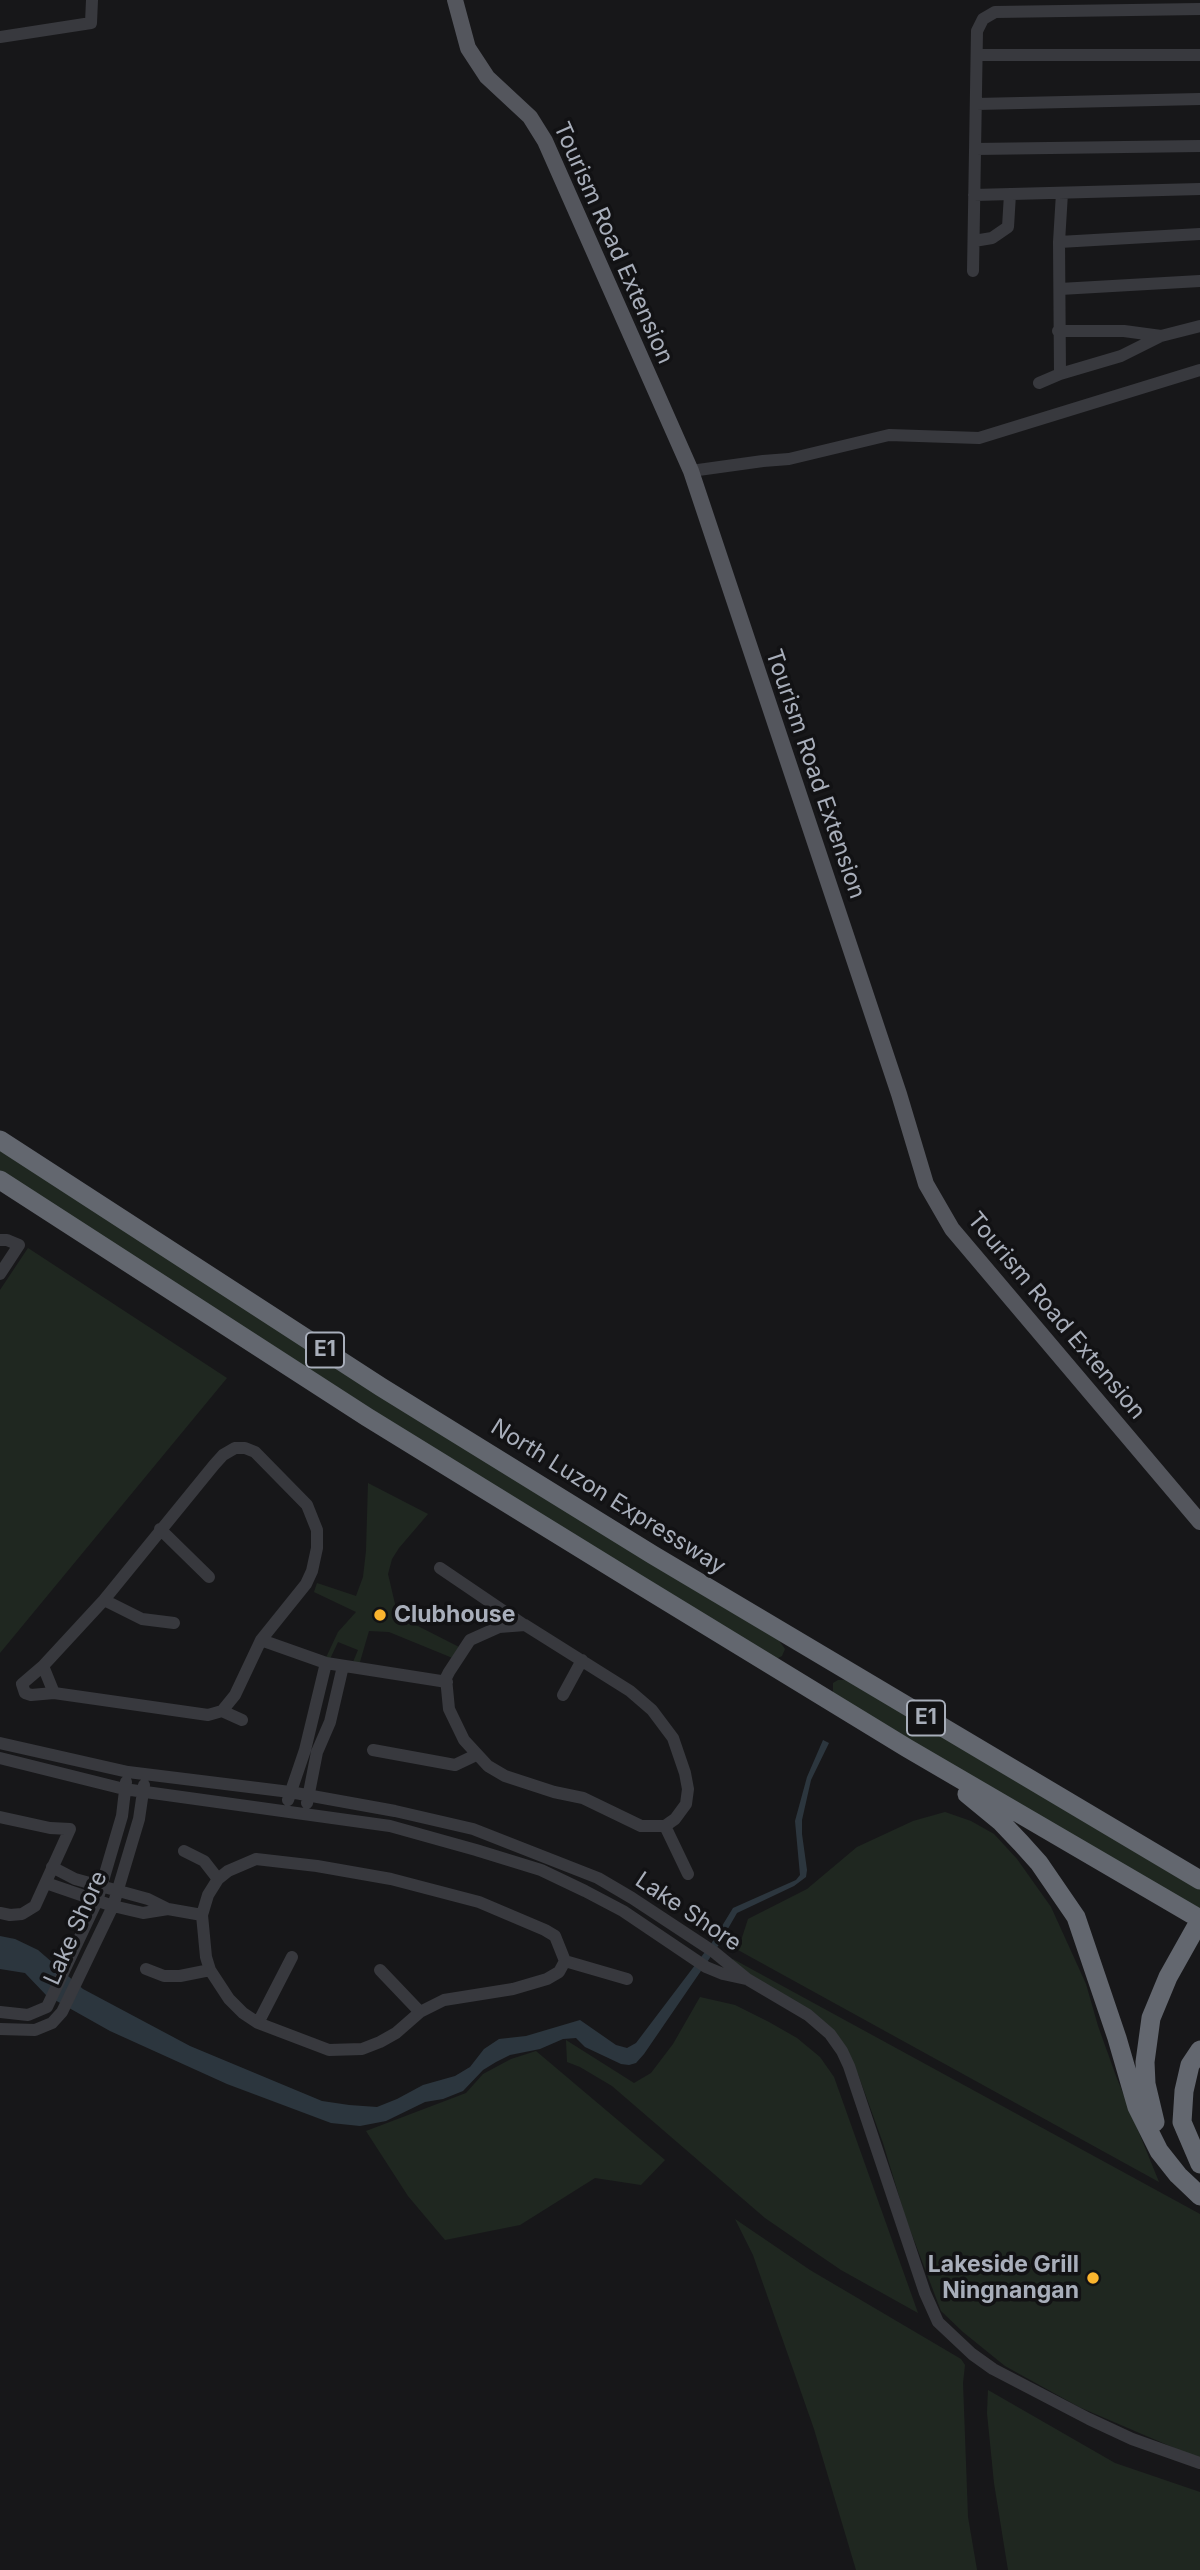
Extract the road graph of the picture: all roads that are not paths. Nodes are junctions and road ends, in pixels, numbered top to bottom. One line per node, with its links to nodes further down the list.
1 (92, 0): 4 (street)
2 (455, 0): 27 (main road, Tourism Road Extension)
3 (1200, 9): 5 (street)
4 (0, 37)
5 (977, 55): 6 (street); 8 (street)
6 (1200, 55)
7 (1200, 99): 8 (street)
8 (976, 104): 10 (street)
9 (1200, 146): 10 (street)
10 (975, 149): 14 (street)
11 (1200, 189): 12 (street)
12 (1062, 193): 13 (street); 17 (street)
13 (1010, 194): 14 (street); 16 (street)
14 (974, 195): 16 (street)
15 (1200, 234): 17 (street)
16 (974, 242): 18 (street)
17 (1059, 242): 20 (street)
18 (973, 271)
19 (1200, 281): 20 (street)
20 (1060, 289): 22 (street)
21 (1200, 326): 23 (street)
22 (1058, 331): 23 (street); 25 (street)
23 (1161, 336): 25 (street)
24 (1200, 370): 27 (street)
25 (1059, 374): 26 (street)
26 (1039, 383)
27 (691, 471): 32 (main road, Tourism Road Extension)
28 (0, 1140): 69 (highway, North Luzon Expressway / E1)
29 (0, 1180): 50 (highway, E1)
30 (0, 1240): 31 (street)
31 (0, 1274)
32 (1200, 1522)
33 (160, 1529): 35 (street); 36 (street); 39 (street)
34 (440, 1568): 38 (street)
35 (209, 1577)
36 (104, 1600): 37 (street); 42 (street)
37 (174, 1623)
38 (524, 1626): 40 (street); 44 (street)
39 (261, 1640): 41 (street); 47 (street)
40 (582, 1660): 46 (street); 64 (street)
41 (326, 1663): 43 (street); 51 (street)
42 (43, 1666): 45 (street); 45 (street)
43 (343, 1666): 44 (street); 51 (street)
44 (447, 1682): 53 (street)
45 (54, 1693): 47 (street)
46 (563, 1695)
47 (222, 1711): 48 (street)
48 (242, 1720)
49 (0, 1743): 55 (street, Lake Shore)
50 (907, 1748): 78 (highway, E1); 93 (highway)
51 (311, 1750): 58 (street); 60 (street)
52 (373, 1750): 53 (street)
53 (476, 1755): 64 (street)
54 (0, 1758): 57 (street, Lake Shore)
55 (128, 1772): 56 (street, Lake Shore); 57 (street, Lake Shore)
56 (146, 1775): 58 (street, Lake Shore); 59 (street, Lake Shore)
57 (124, 1789): 59 (street, Lake Shore); 71 (street, Lake Shore)
58 (290, 1792): 60 (street, Lake Shore); 61 (street)
59 (142, 1793): 61 (street, Lake Shore); 72 (street, Lake Shore)
60 (307, 1796): 62 (street); 85 (street, Lake Shore)
61 (285, 1810): 62 (street, Lake Shore)
62 (305, 1814): 85 (street, Lake Shore)
63 (0, 1817): 66 (street)
64 (665, 1826): 67 (street)
65 (184, 1851): 68 (street)
66 (52, 1867): 70 (street); 71 (street)
67 (688, 1874)
68 (218, 1879): 77 (street); 80 (street)
69 (1200, 1880)
70 (46, 1882): 73 (street); 76 (street)
71 (102, 1887): 72 (street); 73 (street, Lake Shore)
72 (117, 1891): 74 (street, Lake Shore); 75 (street)
73 (97, 1901): 74 (street); 86 (street, Lake Shore)
74 (113, 1906): 75 (street); 89 (street, Lake Shore)
75 (168, 1909): 77 (street)
76 (0, 1913)
77 (202, 1915): 82 (street)
78 (1200, 1919): 93 (highway)
79 (292, 1957): 90 (street)
80 (565, 1961): 84 (street); 88 (street)
81 (146, 1969): 82 (street)
82 (210, 1970): 90 (street)
83 (380, 1970): 88 (street)
84 (627, 1979)
85 (747, 1979): 94 (street)
86 (44, 2009): 87 (street, Lake Shore); 89 (street)
87 (0, 2012)
88 (421, 2012): 90 (street)
89 (52, 2023): 91 (street)
90 (258, 2023)
91 (0, 2029)
92 (1200, 2050): 93 (highway)
93 (1199, 2184)
94 (1200, 2463)

